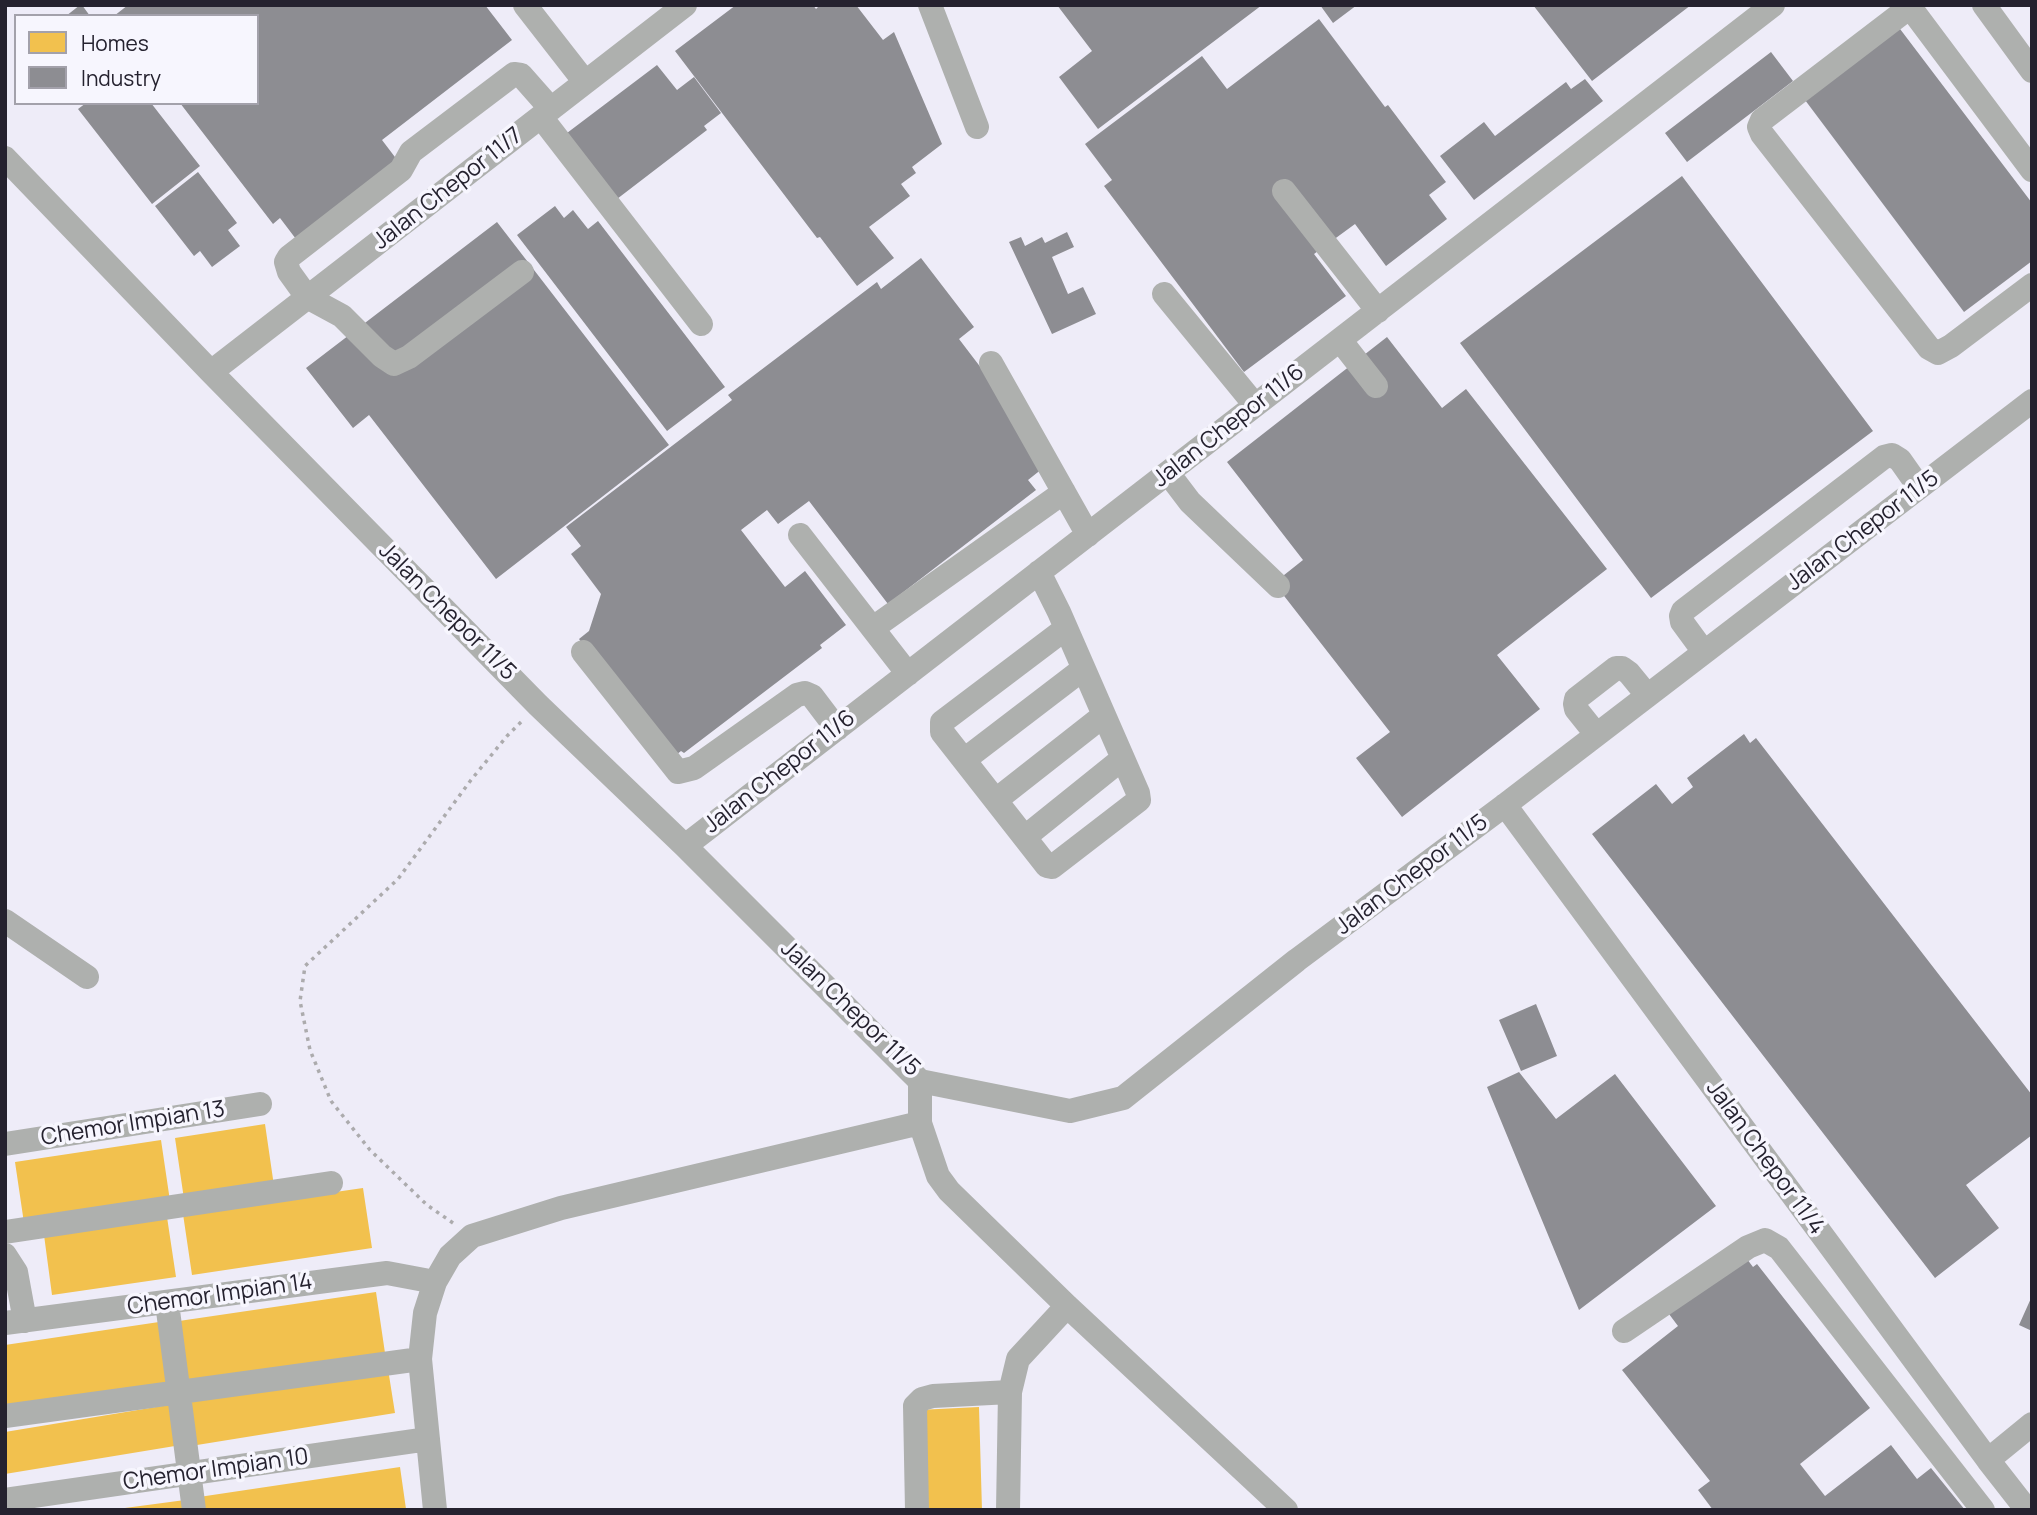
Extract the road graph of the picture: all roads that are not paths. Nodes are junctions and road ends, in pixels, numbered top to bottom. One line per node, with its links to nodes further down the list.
1 (525, 5): 8 (street)
2 (685, 5): 8 (street, Jalan Chepor 11/7)
3 (930, 5): 10 (street)
4 (1773, 5): 18 (street, Jalan Chepor 11/6)
5 (1984, 5): 7 (street)
6 (1911, 6): 12 (street); 15 (street)
7 (2032, 71)
8 (585, 82): 9 (street, Jalan Chepor 11/7)
9 (546, 113): 17 (street, Jalan Chepor 11/7); 17 (street); 19 (street)
10 (977, 127)
11 (5, 158): 22 (street, Jalan Chepor 11/5)
12 (2032, 170)
13 (1284, 191): 18 (street)
14 (522, 272): 17 (street)
15 (2032, 285)
16 (1164, 294): 25 (street)
17 (307, 297): 22 (street, Jalan Chepor 11/7)
18 (1378, 311): 20 (street, Jalan Chepor 11/6)
19 (701, 324)
20 (1340, 340): 23 (street); 25 (street, Jalan Chepor 11/6)
21 (991, 363): 28 (street)
22 (211, 372): 48 (street, Jalan Chepor 11/5)
23 (1377, 386)
24 (2032, 401): 27 (street, Jalan Chepor 11/5)
25 (1255, 405): 26 (street, Jalan Chepor 11/6)
26 (1168, 473): 30 (street, Jalan Chepor 11/6); 32 (street)
27 (1920, 487): 36 (street, Jalan Chepor 11/5); 36 (street)
28 (1064, 492): 30 (street); 33 (street)
29 (800, 535): 33 (street)
30 (1088, 535): 31 (street, Jalan Chepor 11/6)
31 (1039, 572): 34 (street); 38 (street, Jalan Chepor 11/6)
32 (1278, 586)
33 (873, 628): 38 (street)
34 (1065, 629): 37 (street); 44 (street)
35 (583, 652): 41 (street)
36 (1704, 652): 39 (street, Jalan Chepor 11/5)
37 (1083, 668): 40 (street); 44 (street)
38 (908, 674): 41 (street, Jalan Chepor 11/6)
39 (1647, 695): 42 (street, Jalan Chepor 11/5); 42 (street)
40 (1103, 716): 43 (street); 45 (street)
41 (837, 729): 48 (street, Jalan Chepor 11/6)
42 (1596, 734): 46 (street, Jalan Chepor 11/5)
43 (1122, 759): 47 (street); 47 (street)
44 (964, 760): 45 (street)
45 (996, 800): 47 (street)
46 (1505, 804): 51 (street, Jalan Chepor 11/5); 69 (street, Jalan Chepor 11/4)
47 (1025, 837)
48 (685, 846): 51 (street, Jalan Chepor 11/5)
49 (5, 921): 50 (street)
50 (87, 977)
51 (920, 1080): 53 (street)
52 (260, 1104): 54 (street, Chemor Impian 13)
53 (920, 1123): 58 (street); 60 (street)
54 (5, 1144)
55 (331, 1183): 56 (street)
56 (5, 1232)
57 (5, 1255): 61 (street)
58 (435, 1282): 59 (street, Chemor Impian 14); 63 (street)
59 (167, 1303): 61 (street, Chemor Impian 14); 64 (street)
60 (1067, 1306): 65 (street); 76 (street)
61 (15, 1322)
62 (1624, 1331): 77 (street)
63 (420, 1359): 64 (street); 68 (street)
64 (179, 1391): 66 (street); 70 (street)
65 (1010, 1392): 74 (street); 75 (street)
66 (5, 1416)
67 (2032, 1424): 69 (street)
68 (428, 1439): 70 (street, Chemor Impian 10); 73 (street)
69 (1988, 1460): 78 (street, Jalan Chepor 11/4)
70 (190, 1474): 71 (street, Chemor Impian 10); 72 (street)
71 (5, 1500)
72 (194, 1510)
73 (435, 1510)
74 (917, 1510)
75 (1008, 1510)
76 (1286, 1510)
77 (1983, 1510)
78 (2027, 1510)

